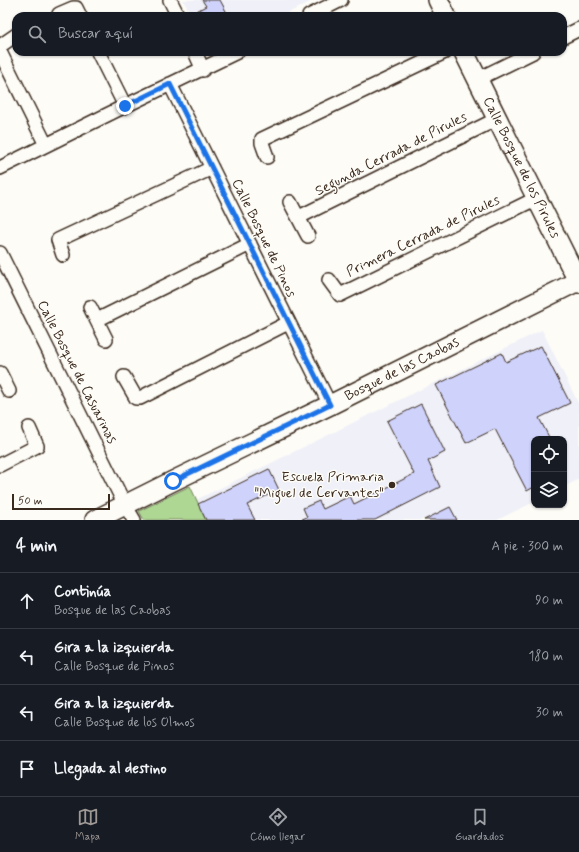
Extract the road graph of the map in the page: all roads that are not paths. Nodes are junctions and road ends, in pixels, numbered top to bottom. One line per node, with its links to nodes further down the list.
1 (170, 0): 6 (street)
2 (341, 0): 7 (street)
3 (438, 0): 8 (street)
4 (64, 12): 5 (street)
5 (78, 12)
6 (176, 12)
7 (317, 12)
8 (444, 12)
9 (579, 29): 10 (street)
10 (567, 35)
11 (12, 38): 12 (street)
12 (0, 46)
13 (0, 52): 25 (street)
14 (100, 56): 23 (street)
15 (197, 56): 20 (street)
16 (229, 56): 20 (street)
17 (437, 56): 26 (street)
18 (466, 56): 21 (street, Calle Bosque de los Pirules)
19 (525, 56): 21 (street)
20 (202, 70): 22 (street)
21 (478, 79): 24 (street, Calle Bosque de los Pirules)
22 (170, 84): 23 (street); 28 (street, Calle Bosque de Pinos)
23 (125, 106): 25 (street)
24 (497, 118): 29 (street, Calle Bosque de los Pirules); 31 (street, Segunda Cerrada de Pirules)
25 (46, 145): 27 (street)
26 (267, 157)
27 (0, 168)
28 (212, 168): 33 (street, Calle Bosque de Pinos); 35 (street)
29 (537, 198): 36 (street, Primera Cerrada de Pirules); 37 (street, Calle Bosque de los Pirules)
30 (290, 202): 31 (street)
31 (299, 218): 32 (street)
32 (308, 236)
33 (250, 244): 39 (street); 40 (street, Calle Bosque de Pinos)
34 (0, 253): 48 (street, Calle Bosque de Casuarinas)
35 (63, 255)
36 (329, 280)
37 (579, 282): 45 (street, Bosque de las Caobas)
38 (90, 307): 39 (street)
39 (97, 320): 41 (street)
40 (288, 322): 43 (street); 45 (street, Calle Bosque de Pinos)
41 (106, 339)
42 (0, 373): 44 (street)
43 (124, 378)
44 (9, 391)
45 (330, 405): 48 (street, Bosque de las Caobas)
46 (29, 428): 47 (street)
47 (0, 464)
48 (130, 512): 49 (street, Bosque de las Caobas)
49 (95, 520)

